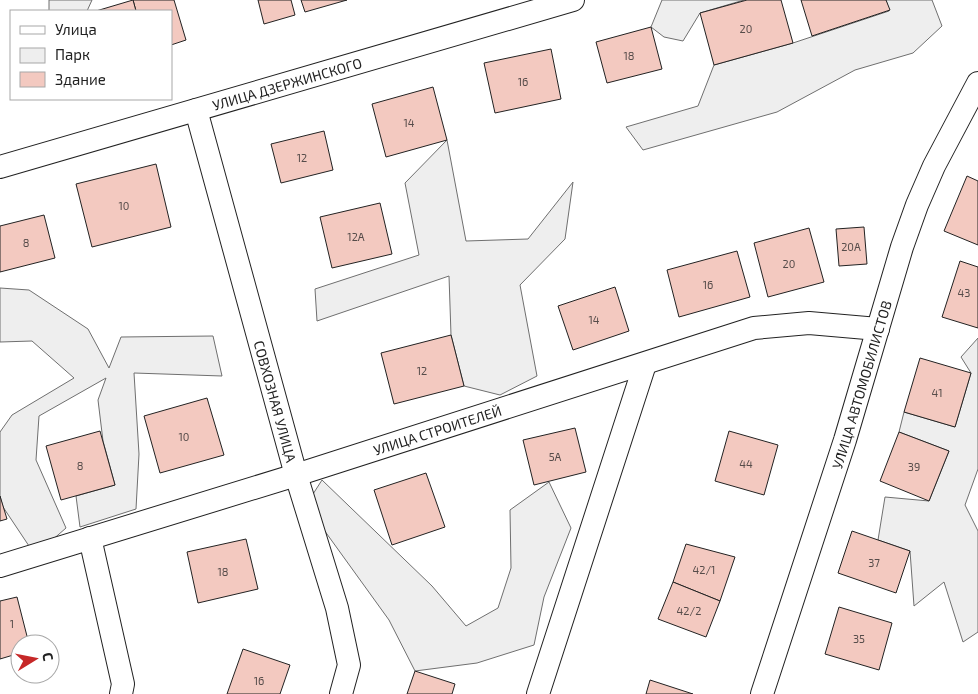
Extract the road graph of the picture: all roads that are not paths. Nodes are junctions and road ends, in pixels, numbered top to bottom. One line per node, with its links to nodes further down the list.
1 (572, 0): 3 (street, УЛИЦА ДЗЕРЖИНСКОГО)
2 (978, 83): 5 (street, УЛИЦА АВТОМОБИЛИСТОВ)
3 (196, 110): 4 (street, УЛИЦА ДЗЕРЖИНСКОГО); 7 (street, СОВХОЗНАЯ УЛИЦА)
4 (0, 167)
5 (878, 330): 6 (street, УЛИЦА СТРОИТЕЛЕЙ); 13 (street, УЛИЦА АВТОМОБИЛИСТОВ)
6 (645, 364): 7 (street, УЛИЦА СТРОИТЕЛЕЙ); 12 (street)
7 (296, 476): 8 (street, УЛИЦА СТРОИТЕЛЕЙ); 11 (street, СОВХОЗНАЯ УЛИЦА)
8 (90, 538): 9 (street, УЛИЦА СТРОИТЕЛЕЙ); 10 (street)
9 (0, 566)
10 (120, 694)
11 (340, 694)
12 (538, 694)
13 (762, 694)

